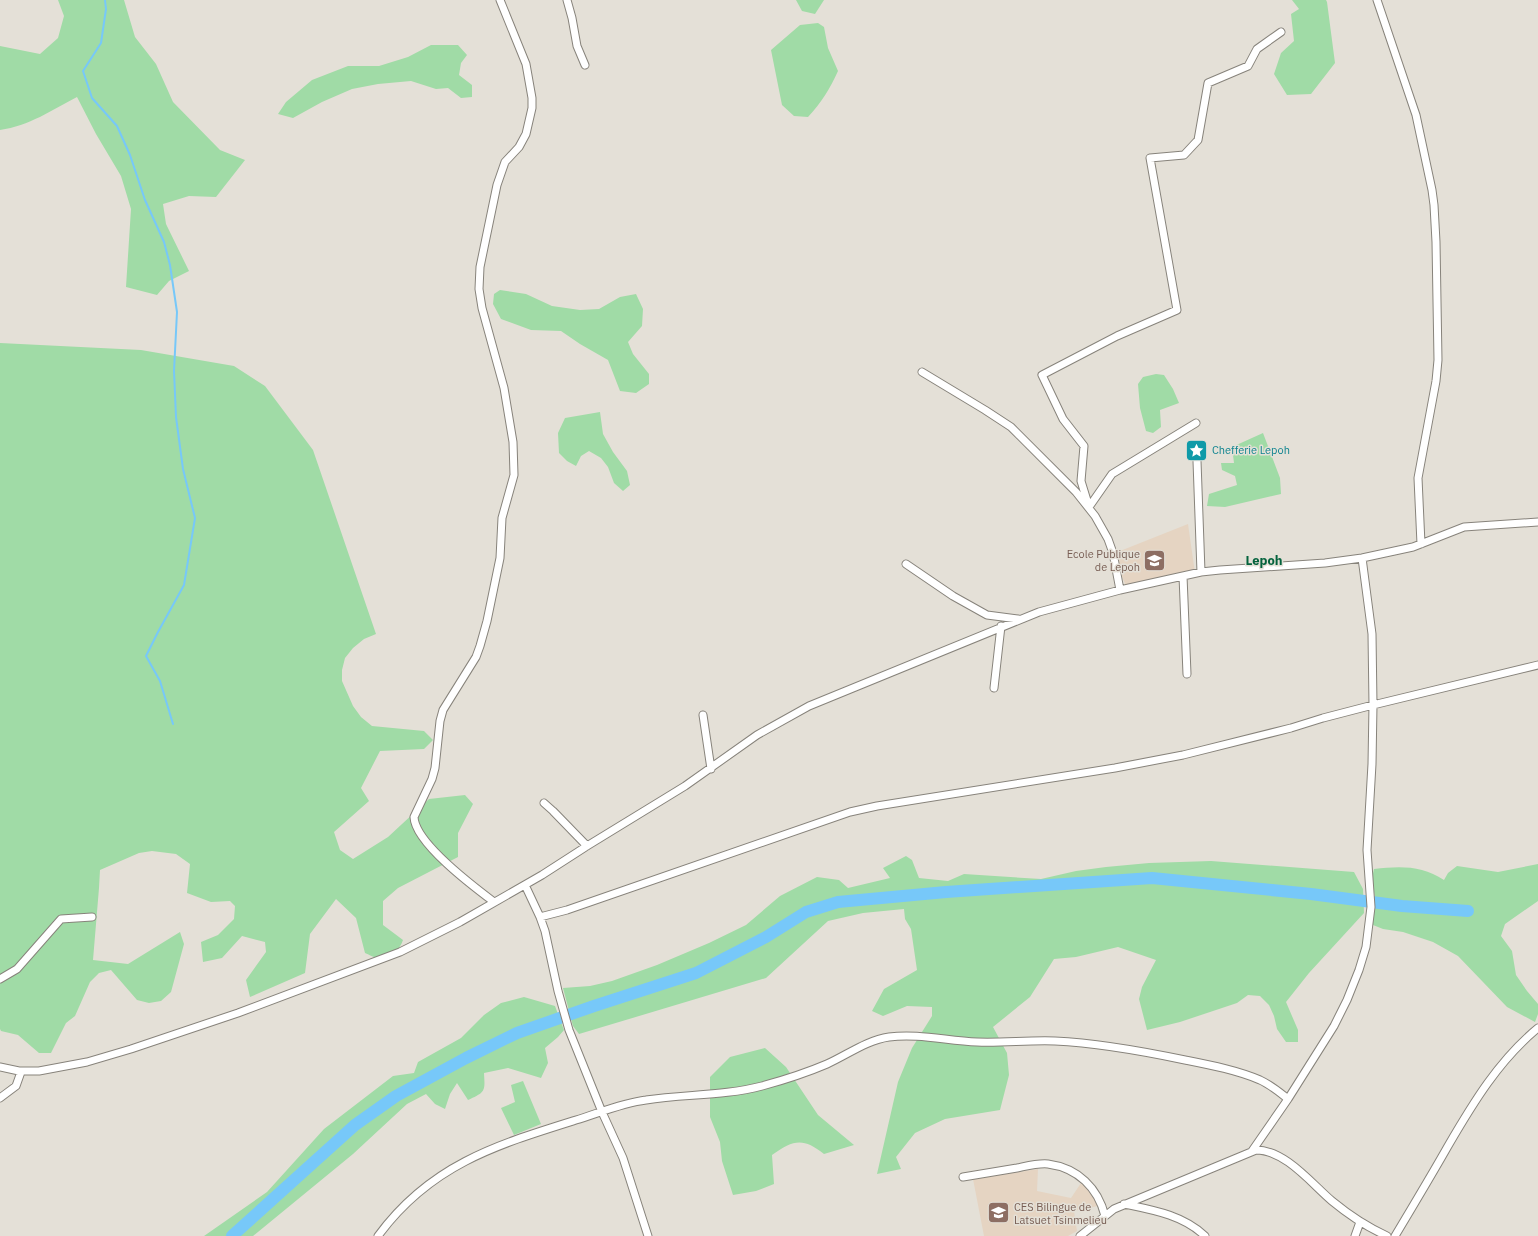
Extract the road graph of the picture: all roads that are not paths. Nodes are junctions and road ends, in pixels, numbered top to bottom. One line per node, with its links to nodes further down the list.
1 (500, 0): 28 (street)
2 (567, 0): 5 (street)
3 (1378, 0): 11 (street)
4 (1281, 32): 9 (street)
5 (585, 65)
6 (922, 372): 9 (street)
7 (1196, 423): 9 (street)
8 (1197, 461): 14 (street)
9 (1089, 507): 16 (street)
10 (1538, 522): 11 (street)
11 (1421, 544): 12 (street)
12 (1362, 558): 14 (street); 22 (street)
13 (906, 564): 17 (street)
14 (1201, 572): 15 (street)
15 (1183, 576): 16 (street); 20 (street)
16 (1120, 590): 17 (street)
17 (1018, 619): 18 (street)
18 (1001, 626): 21 (street); 24 (street)
19 (1538, 665): 22 (street)
20 (1187, 674)
21 (994, 688)
22 (1373, 705): 30 (street); 36 (street)
23 (703, 715): 24 (street)
24 (711, 769): 26 (street)
25 (544, 803): 26 (street)
26 (587, 846): 27 (street)
27 (524, 885): 28 (street); 30 (street)
28 (494, 902): 34 (street)
29 (92, 917): 31 (street)
30 (540, 917): 37 (street)
31 (0, 979)
32 (1538, 1028): 49 (street)
33 (0, 1067): 34 (street)
34 (21, 1072): 35 (street)
35 (0, 1098)
36 (1288, 1099): 37 (street); 38 (street)
37 (602, 1112): 43 (street); 44 (street)
38 (1252, 1151): 40 (street); 42 (street)
39 (963, 1177): 41 (street)
40 (1124, 1204): 41 (street); 46 (street)
41 (1105, 1216): 45 (street)
42 (1360, 1222): 47 (street); 48 (street)
43 (378, 1236)
44 (648, 1236)
45 (1080, 1236)
46 (1205, 1236)
47 (1355, 1236)
48 (1387, 1236)
49 (1395, 1236)

